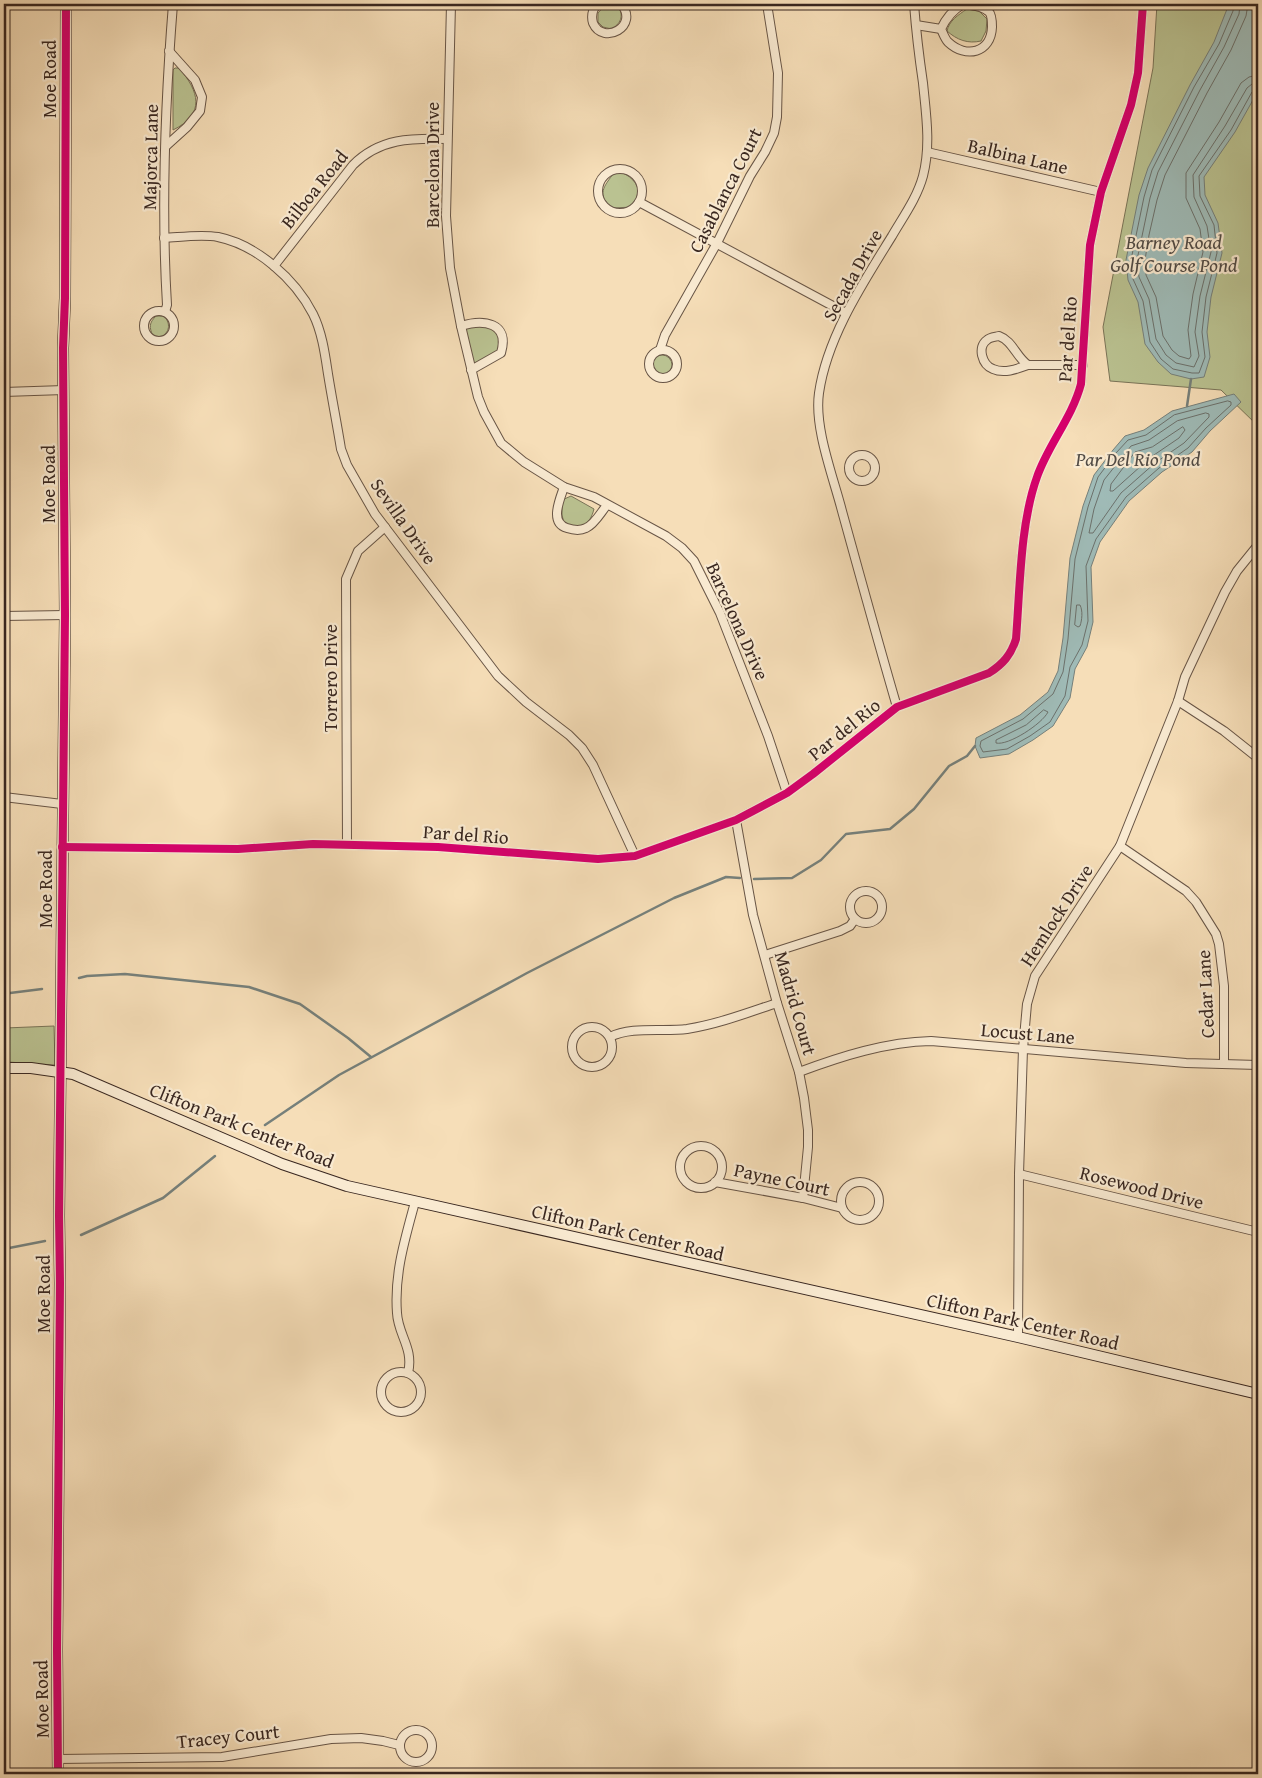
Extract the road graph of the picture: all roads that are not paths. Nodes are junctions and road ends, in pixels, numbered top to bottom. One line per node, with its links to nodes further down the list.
1 (66, 4): 27 (street, Moe Road)
2 (173, 4): 11 (street, Majorca Lane)
3 (451, 4): 12 (street, Barcelona Drive)
4 (597, 4): 5 (street)
5 (621, 4)
6 (767, 4): 18 (street, Casablanca Court)
7 (914, 4): 9 (street, Secada Drive)
8 (1142, 4): 15 (street, Par del Rio)
9 (916, 25): 10 (street); 14 (street, Secada Drive)
10 (941, 29): 10 (street)
11 (169, 52): 13 (street, Majorca Lane); 13 (street)
12 (448, 139): 19 (street, Bilboa Road); 22 (street, Barcelona Drive)
13 (166, 146): 17 (street, Majorca Lane)
14 (928, 152): 15 (street, Balbina Lane); 21 (street, Secada Drive)
15 (1101, 192): 25 (street, Par del Rio)
16 (639, 202): 16 (street); 18 (street)
17 (164, 238): 19 (street, Sevilla Drive); 20 (street, Majorca Lane)
18 (717, 243): 21 (street); 23 (street, Casablanca Court)
19 (274, 266): 33 (street, Sevilla Drive)
20 (165, 312): 20 (street, Majorca Lane)
21 (846, 313): 30 (street, Secada Drive)
22 (461, 326): 26 (street, Barcelona Drive); 26 (street)
23 (660, 350)
24 (1028, 365): 24 (street); 25 (street)
25 (1083, 365): 38 (street, Par del Rio)
26 (471, 370): 31 (street, Barcelona Drive)
27 (64, 390): 28 (street); 35 (street, Moe Road)
28 (4, 392)
29 (849, 469): 30 (street)
30 (832, 473): 38 (street, Secada Drive)
31 (564, 487): 32 (street, Barcelona Drive); 32 (street)
32 (607, 505): 40 (street, Barcelona Drive)
33 (385, 526): 44 (street, Torrero Drive); 47 (street, Sevilla Drive)
34 (1258, 545): 37 (street, Hemlock Drive)
35 (65, 615): 36 (street); 42 (street, Moe Road)
36 (4, 616)
37 (1178, 701): 39 (street); 45 (street, Hemlock Drive)
38 (896, 707): 40 (street, Par del Rio)
39 (1258, 758)
40 (787, 793): 43 (street, Par del Rio)
41 (4, 797): 42 (street)
42 (62, 804): 46 (street, Moe Road)
43 (736, 820): 47 (street, Par del Rio); 49 (street, Madrid Court)
44 (347, 844): 46 (street, Par del Rio); 47 (street, Par del Rio)
45 (1120, 846): 52 (street, Hemlock Drive); 53 (street, Cedar Lane)
46 (62, 848): 56 (street, Moe Road)
47 (635, 856)
48 (855, 919): 48 (street); 49 (street)
49 (765, 955): 50 (street, Madrid Court)
50 (777, 1003): 51 (street); 57 (street, Madrid Court)
51 (610, 1037): 51 (street)
52 (1023, 1049): 53 (street, Locust Lane); 57 (street, Locust Lane); 58 (street, Hemlock Drive)
53 (1224, 1064): 54 (street, Locust Lane)
54 (1258, 1065)
55 (4, 1068): 56 (street, Clifton Park Center Road)
56 (61, 1071): 61 (street, Clifton Park Center Road); 68 (street, Moe Road)
57 (799, 1072): 60 (street, Madrid Court)
58 (1019, 1174): 63 (street, Rosewood Drive); 64 (street, Hemlock Drive)
59 (715, 1182): 59 (street, Payne Court); 60 (street, Payne Court)
60 (803, 1198): 62 (street, Payne Court)
61 (414, 1202): 64 (street, Clifton Park Center Road); 65 (street)
62 (842, 1208): 62 (street, Payne Court)
63 (1258, 1232)
64 (1018, 1337): 66 (street, Clifton Park Center Road)
65 (408, 1373): 65 (street)
66 (1258, 1394)
67 (399, 1745): 67 (street); 68 (street, Tracey Court)
68 (58, 1759): 69 (street, Moe Road)
69 (58, 1774)

